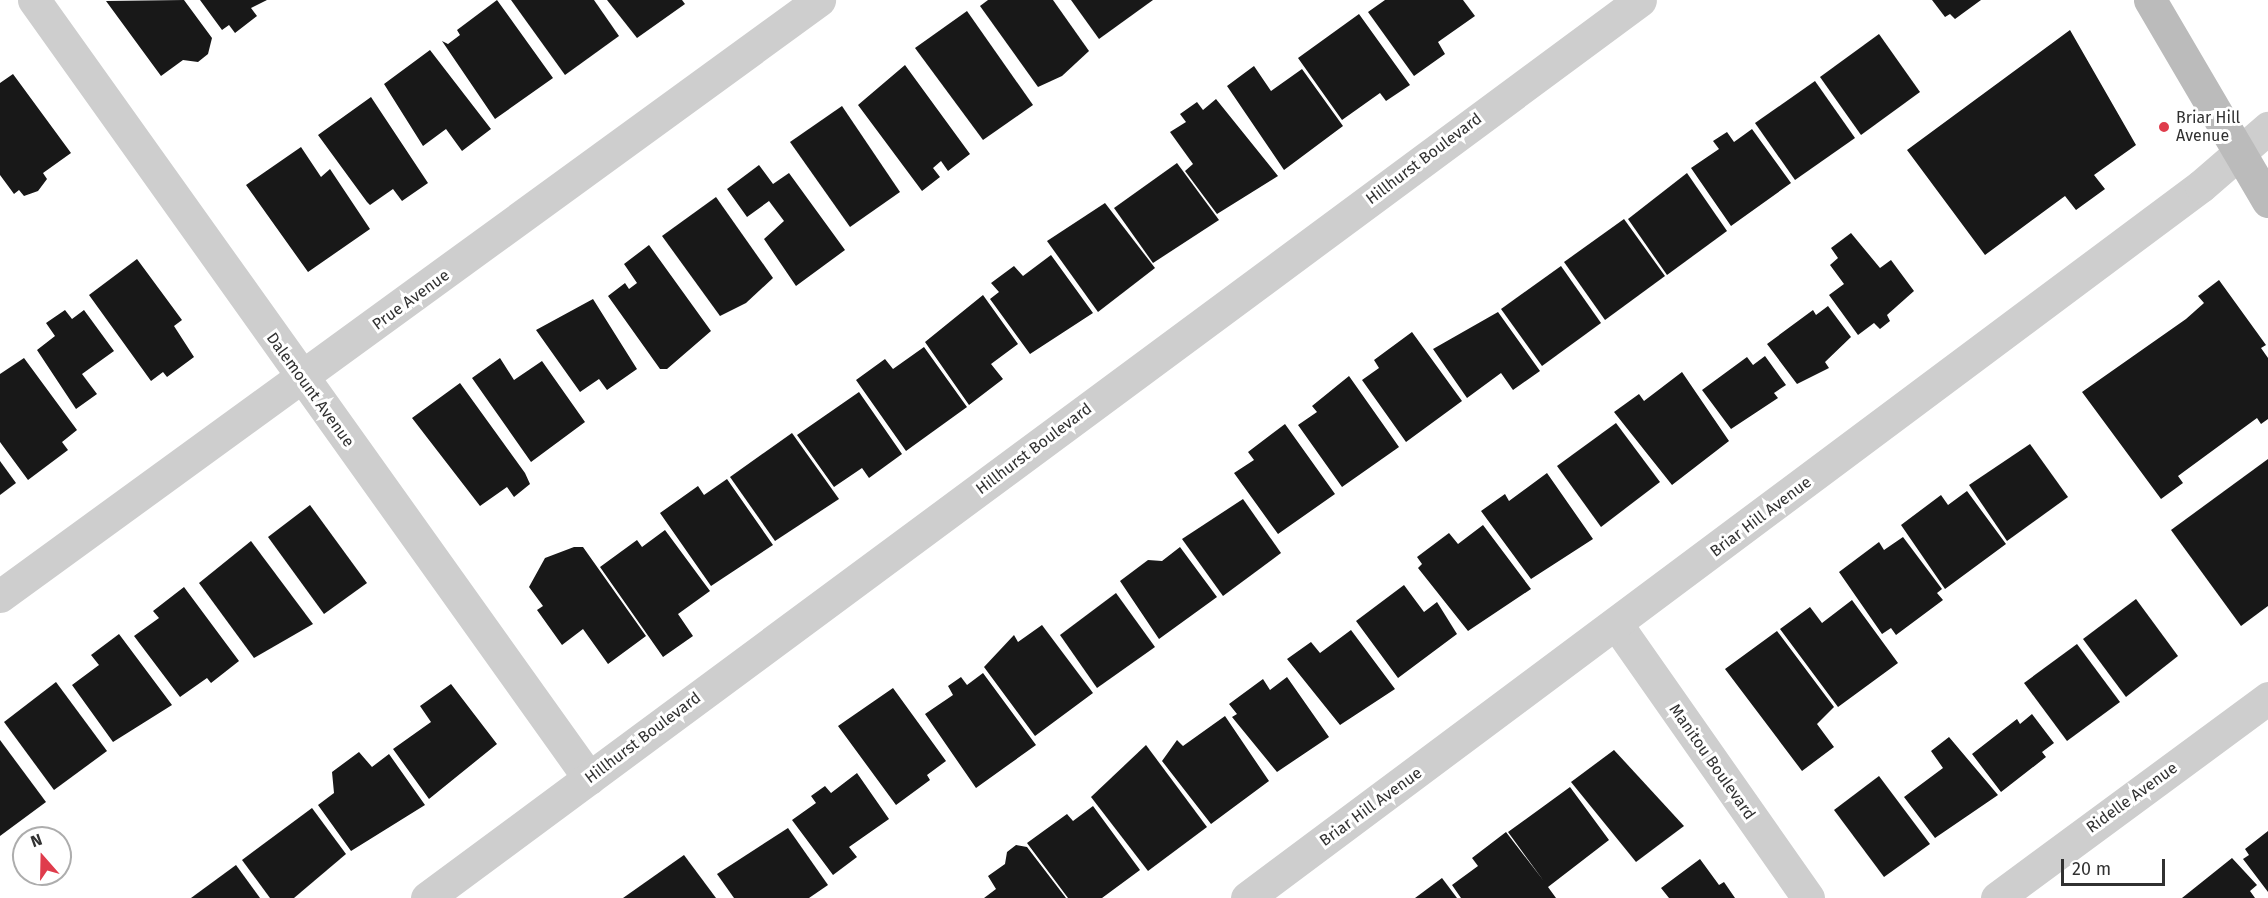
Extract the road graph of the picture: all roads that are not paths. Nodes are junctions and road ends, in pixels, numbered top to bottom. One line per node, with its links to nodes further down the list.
1 (34, 0): 8 (street, Dalemount Avenue)
2 (819, 0): 8 (street, Prue Avenue)
3 (1640, 0): 12 (street, Hillhurst Boulevard)
4 (2150, 0): 6 (main road)
5 (2268, 128): 6 (street, Briar Hill Avenue)
6 (2239, 150): 7 (main road); 10 (street, Briar Hill Avenue)
7 (2268, 201)
8 (302, 379): 9 (street, Prue Avenue); 12 (street, Dalemount Avenue)
9 (0, 596)
10 (1617, 625): 14 (street, Briar Hill Avenue); 15 (street, Manitou Boulevard)
11 (2268, 698): 16 (street, Ridelle Avenue)
12 (589, 778): 13 (street, Hillhurst Boulevard)
13 (427, 898)
14 (1247, 898)
15 (1808, 898)
16 (1996, 898)

